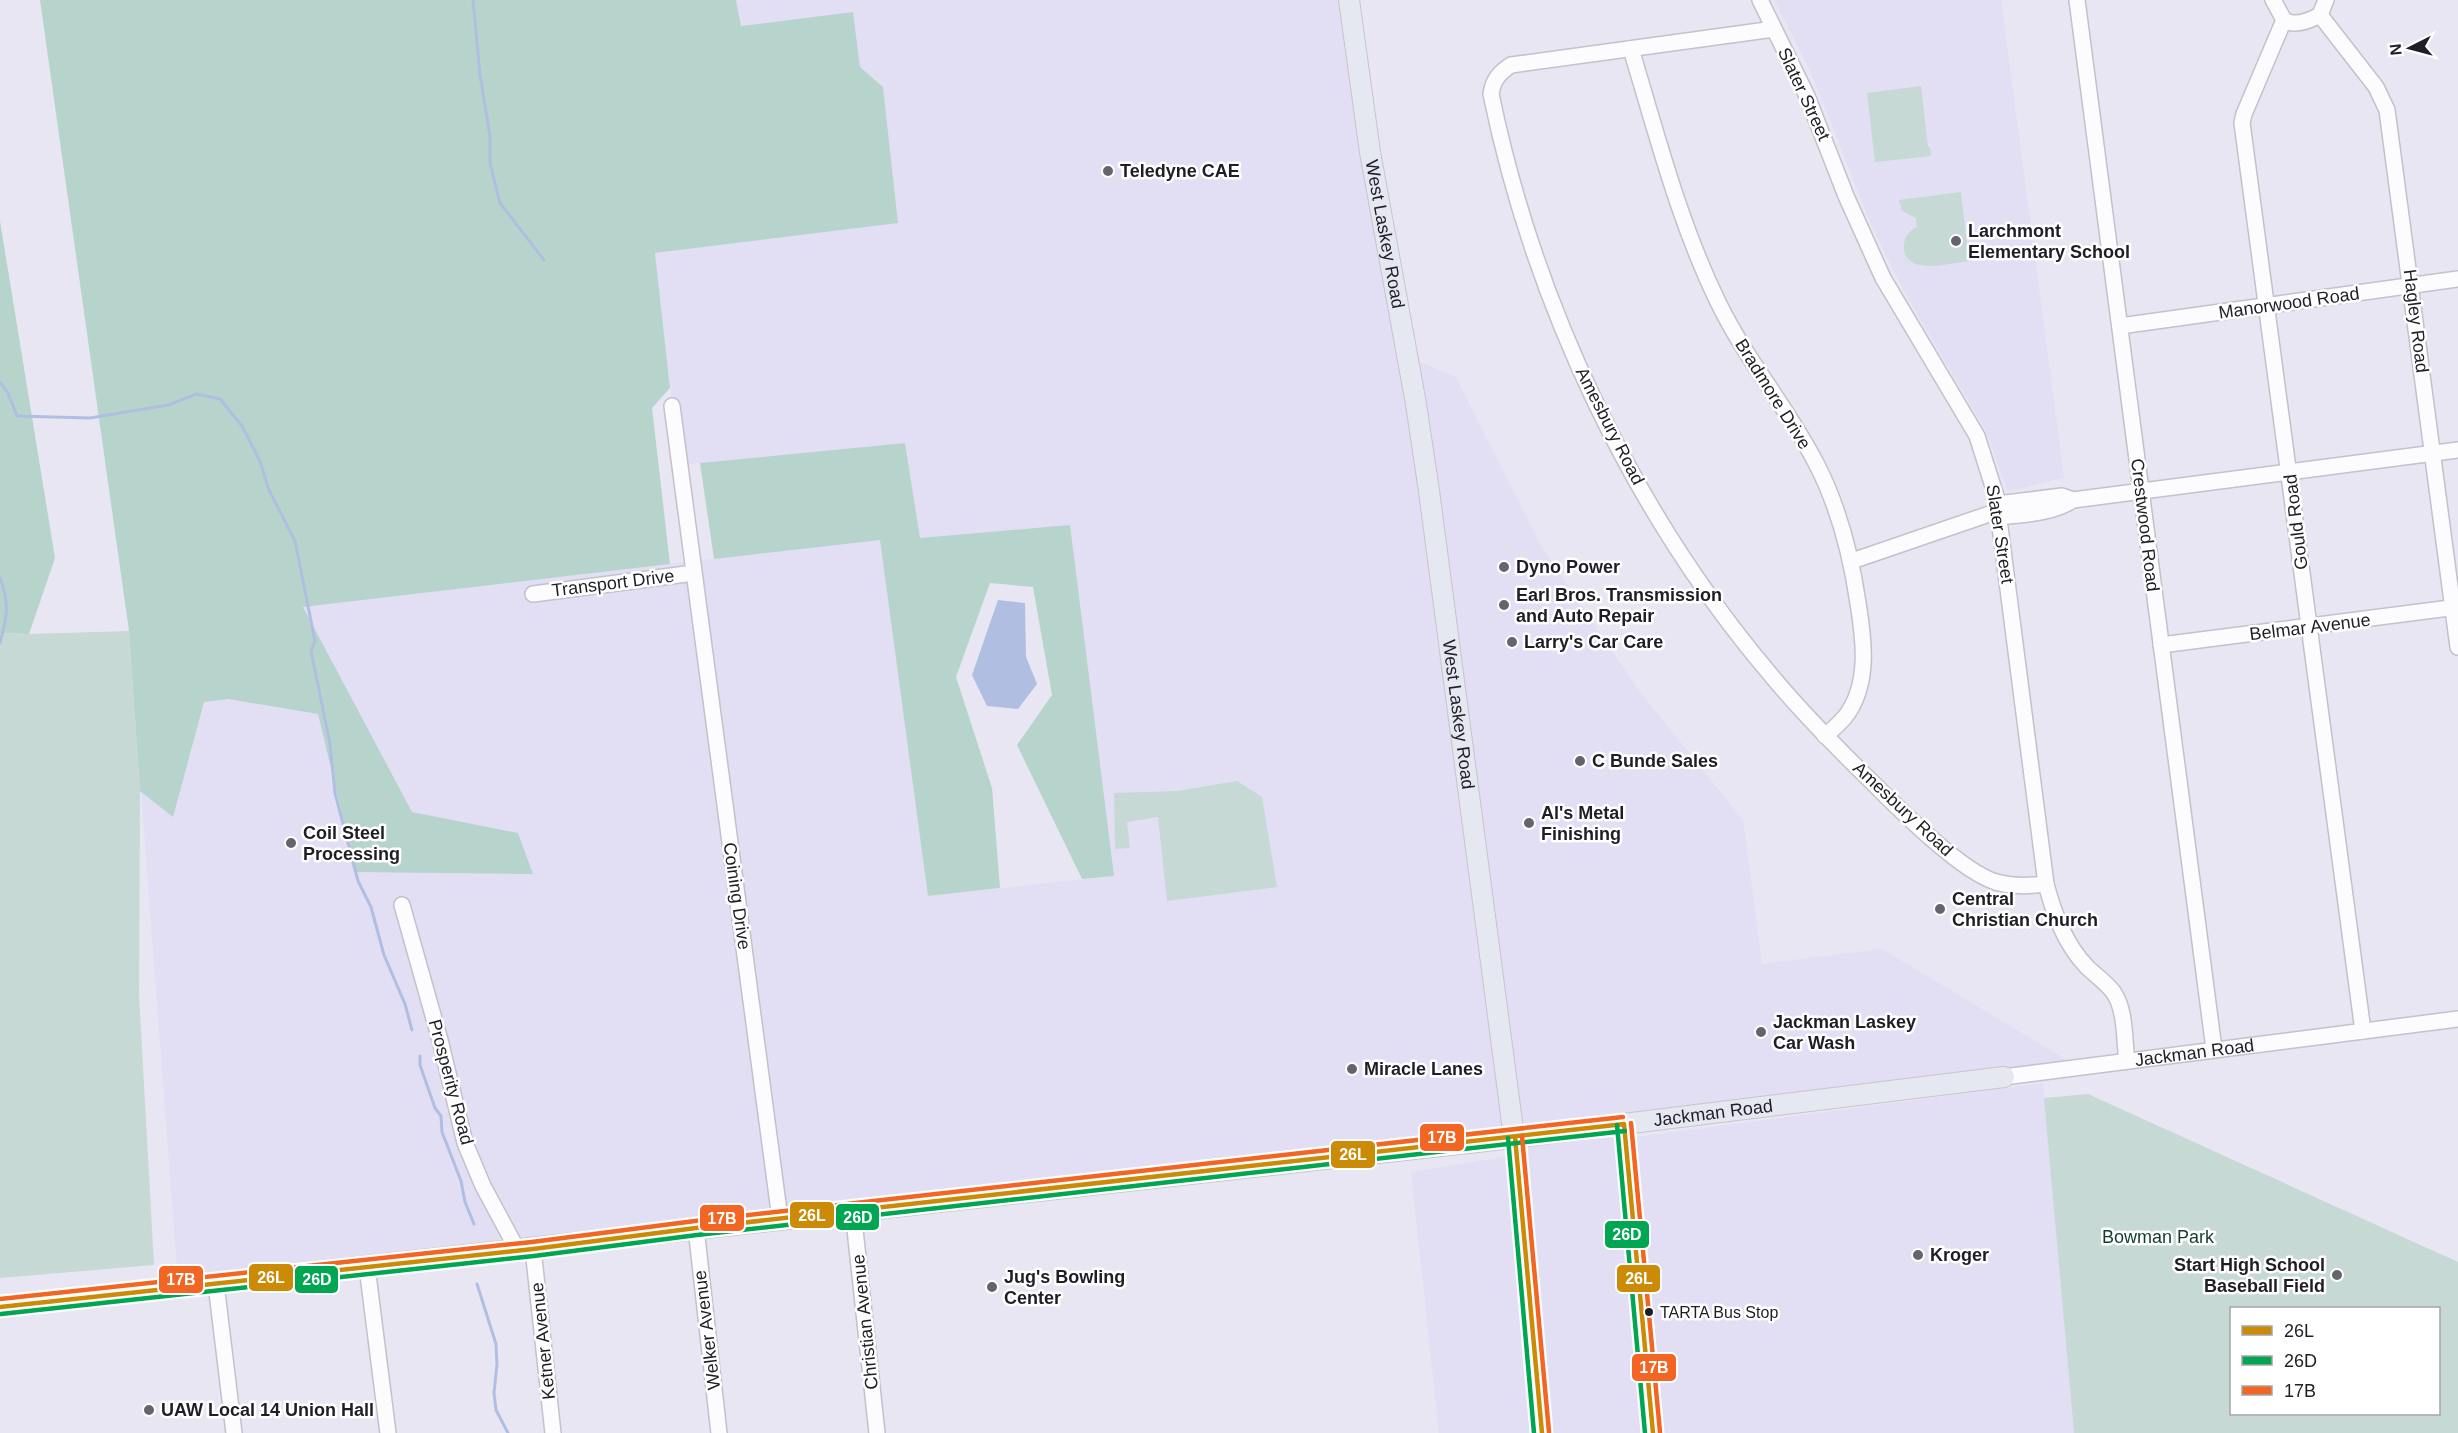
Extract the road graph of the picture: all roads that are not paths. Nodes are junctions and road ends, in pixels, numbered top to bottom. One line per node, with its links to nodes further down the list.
1 (1349, 0): 35 (main road, West Laskey Road)
2 (1760, 0): 8 (street, Slater Street)
3 (2077, 0): 13 (street, Crestwood Road)
4 (2273, 0): 7 (street)
5 (2326, 0): 6 (street)
6 (2320, 15): 7 (street); 11 (street, Hagley Road)
7 (2284, 20): 12 (street, Gould Road)
8 (1774, 29): 9 (street, Amesbury Road); 19 (street, Slater Street)
9 (1631, 50): 20 (street, Bradmore Drive); 27 (street, Amesbury Road)
10 (2458, 279): 11 (street, Manorwood Road)
11 (2411, 286): 12 (street, Manorwood Road); 16 (street, Hagley Road)
12 (2268, 305): 13 (street, Manorwood Road); 17 (street, Gould Road)
13 (2120, 326): 18 (street, Crestwood Road)
14 (672, 406): 21 (street, Coining Drive)
15 (2458, 450): 16 (street)
16 (2433, 454): 17 (street); 23 (street, Hagley Road)
17 (2290, 473): 18 (street); 24 (street, Gould Road)
18 (2141, 492): 19 (street); 25 (street, Crestwood Road)
19 (1998, 510): 20 (street); 28 (street, Slater Street)
20 (1852, 561): 27 (street, Bradmore Drive)
21 (694, 573): 22 (street, Transport Drive); 37 (street, Coining Drive)
22 (533, 594)
23 (2456, 608): 24 (street, Belmar Avenue); 26 (street, Hagley Road)
24 (2309, 627): 25 (street, Belmar Avenue); 31 (street, Gould Road)
25 (2161, 645): 32 (street, Crestwood Road)
26 (2458, 647)
27 (1826, 736): 28 (street, Amesbury Road)
28 (2046, 884): 33 (street, Slater Street)
29 (402, 905): 39 (street, Prosperity Road)
30 (2458, 1019): 31 (street, Jackman Road)
31 (2363, 1031): 32 (street, Jackman Road)
32 (2214, 1049): 33 (street, Jackman Road)
33 (2127, 1061): 34 (street, Jackman Road)
34 (2004, 1077): 35 (main road, Jackman Road)
35 (1515, 1137): 36 (main road, Jackman Road); 48 (main road, West Laskey Road)
36 (853, 1210): 37 (main road, Jackman Road); 47 (street, Christian Avenue)
37 (780, 1219): 38 (main road, Jackman Road)
38 (696, 1228): 39 (main road, Jackman Road); 46 (street, Welker Avenue)
39 (525, 1250): 40 (main road, Jackman Road); 45 (street, Ketner Avenue)
40 (367, 1267): 41 (main road, Jackman Road); 44 (street)
41 (216, 1284): 42 (main road, Jackman Road); 43 (street)
42 (0, 1307)
43 (234, 1433)
44 (388, 1433)
45 (553, 1433)
46 (719, 1433)
47 (877, 1433)
48 (1542, 1433)

